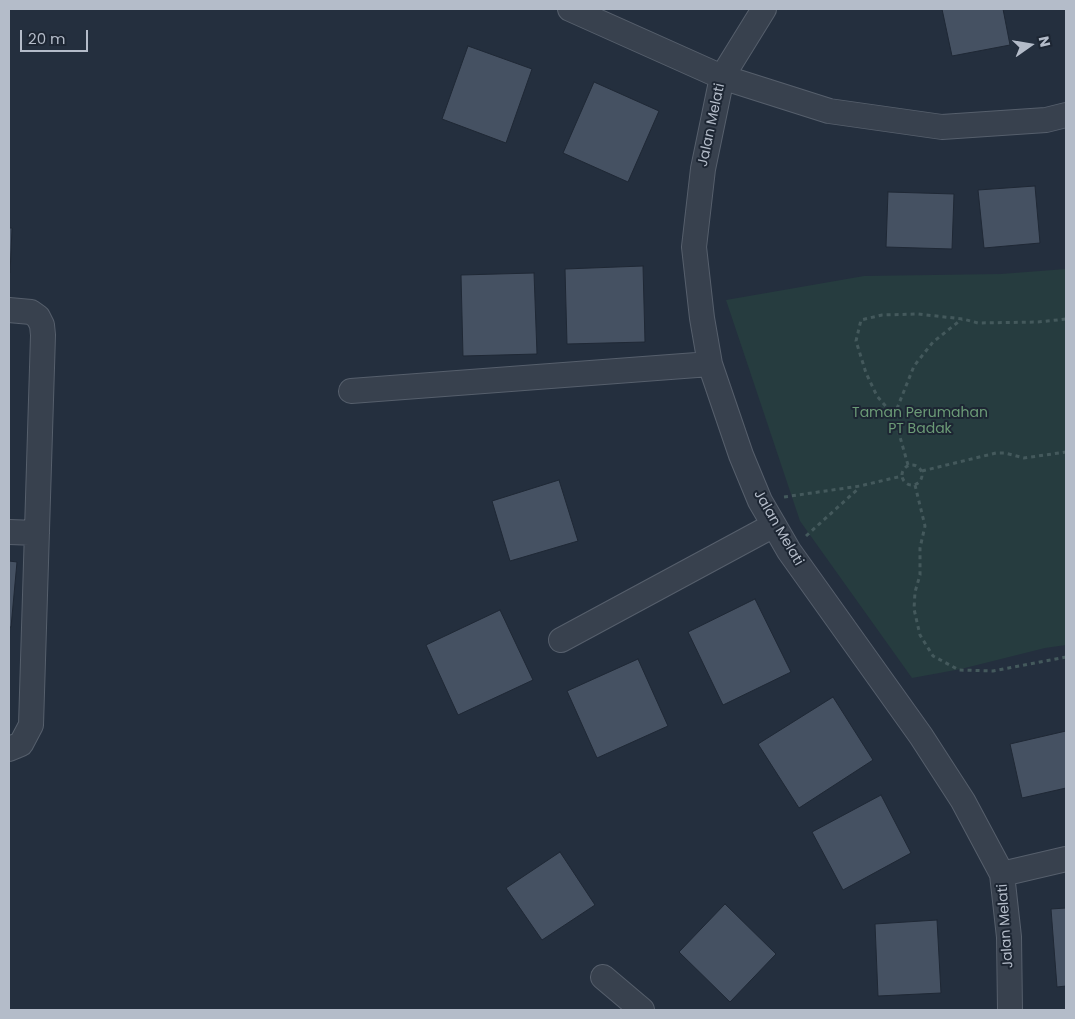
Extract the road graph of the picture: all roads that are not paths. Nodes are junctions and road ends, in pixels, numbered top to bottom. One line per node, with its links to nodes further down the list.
1 (570, 9): 3 (street)
2 (764, 9): 3 (street, Jalan Melati)
3 (722, 77): 4 (street); 6 (street, Jalan Melati)
4 (1066, 115)
5 (9, 310): 10 (street)
6 (710, 364): 7 (street); 8 (street, Jalan Melati)
7 (351, 391)
8 (774, 525): 11 (street); 14 (street, Jalan Melati)
9 (9, 532): 10 (street)
10 (37, 533): 12 (street)
11 (561, 640)
12 (9, 749)
13 (1066, 859): 14 (street)
14 (1002, 874): 17 (street, Jalan Melati)
15 (603, 977): 16 (street)
16 (642, 1010)
17 (1010, 1010)

